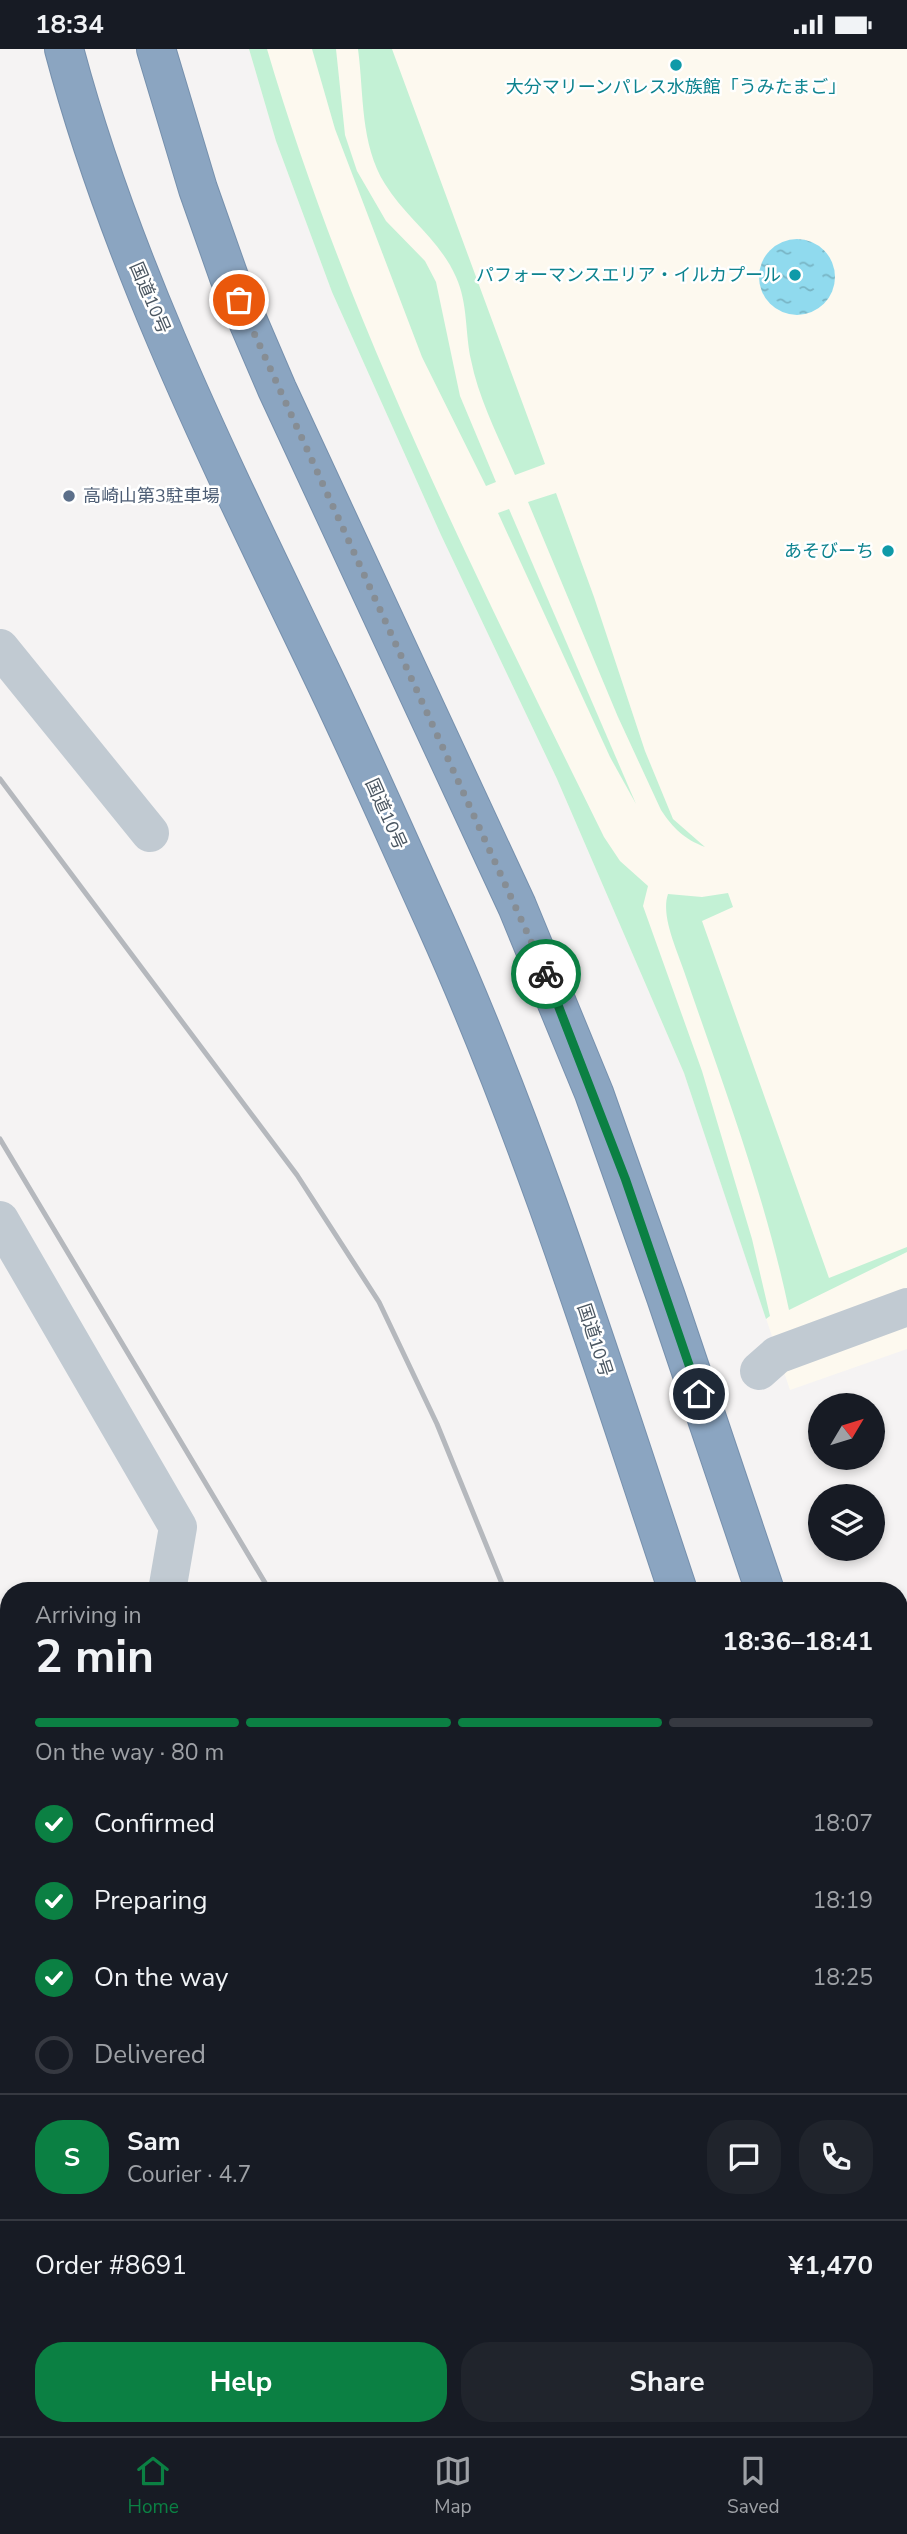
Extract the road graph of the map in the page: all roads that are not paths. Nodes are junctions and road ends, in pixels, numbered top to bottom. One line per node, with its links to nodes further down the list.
1 (64, 49): 11 (highway, 国道10号)
2 (156, 49): 12 (highway)
3 (0, 648): 4 (street)
4 (150, 833)
5 (0, 1220): 10 (street)
6 (907, 1307): 9 (street)
7 (907, 1336): 8 (street)
8 (852, 1355)
9 (807, 1370)
10 (169, 1582)
11 (675, 1582)
12 (762, 1582)

